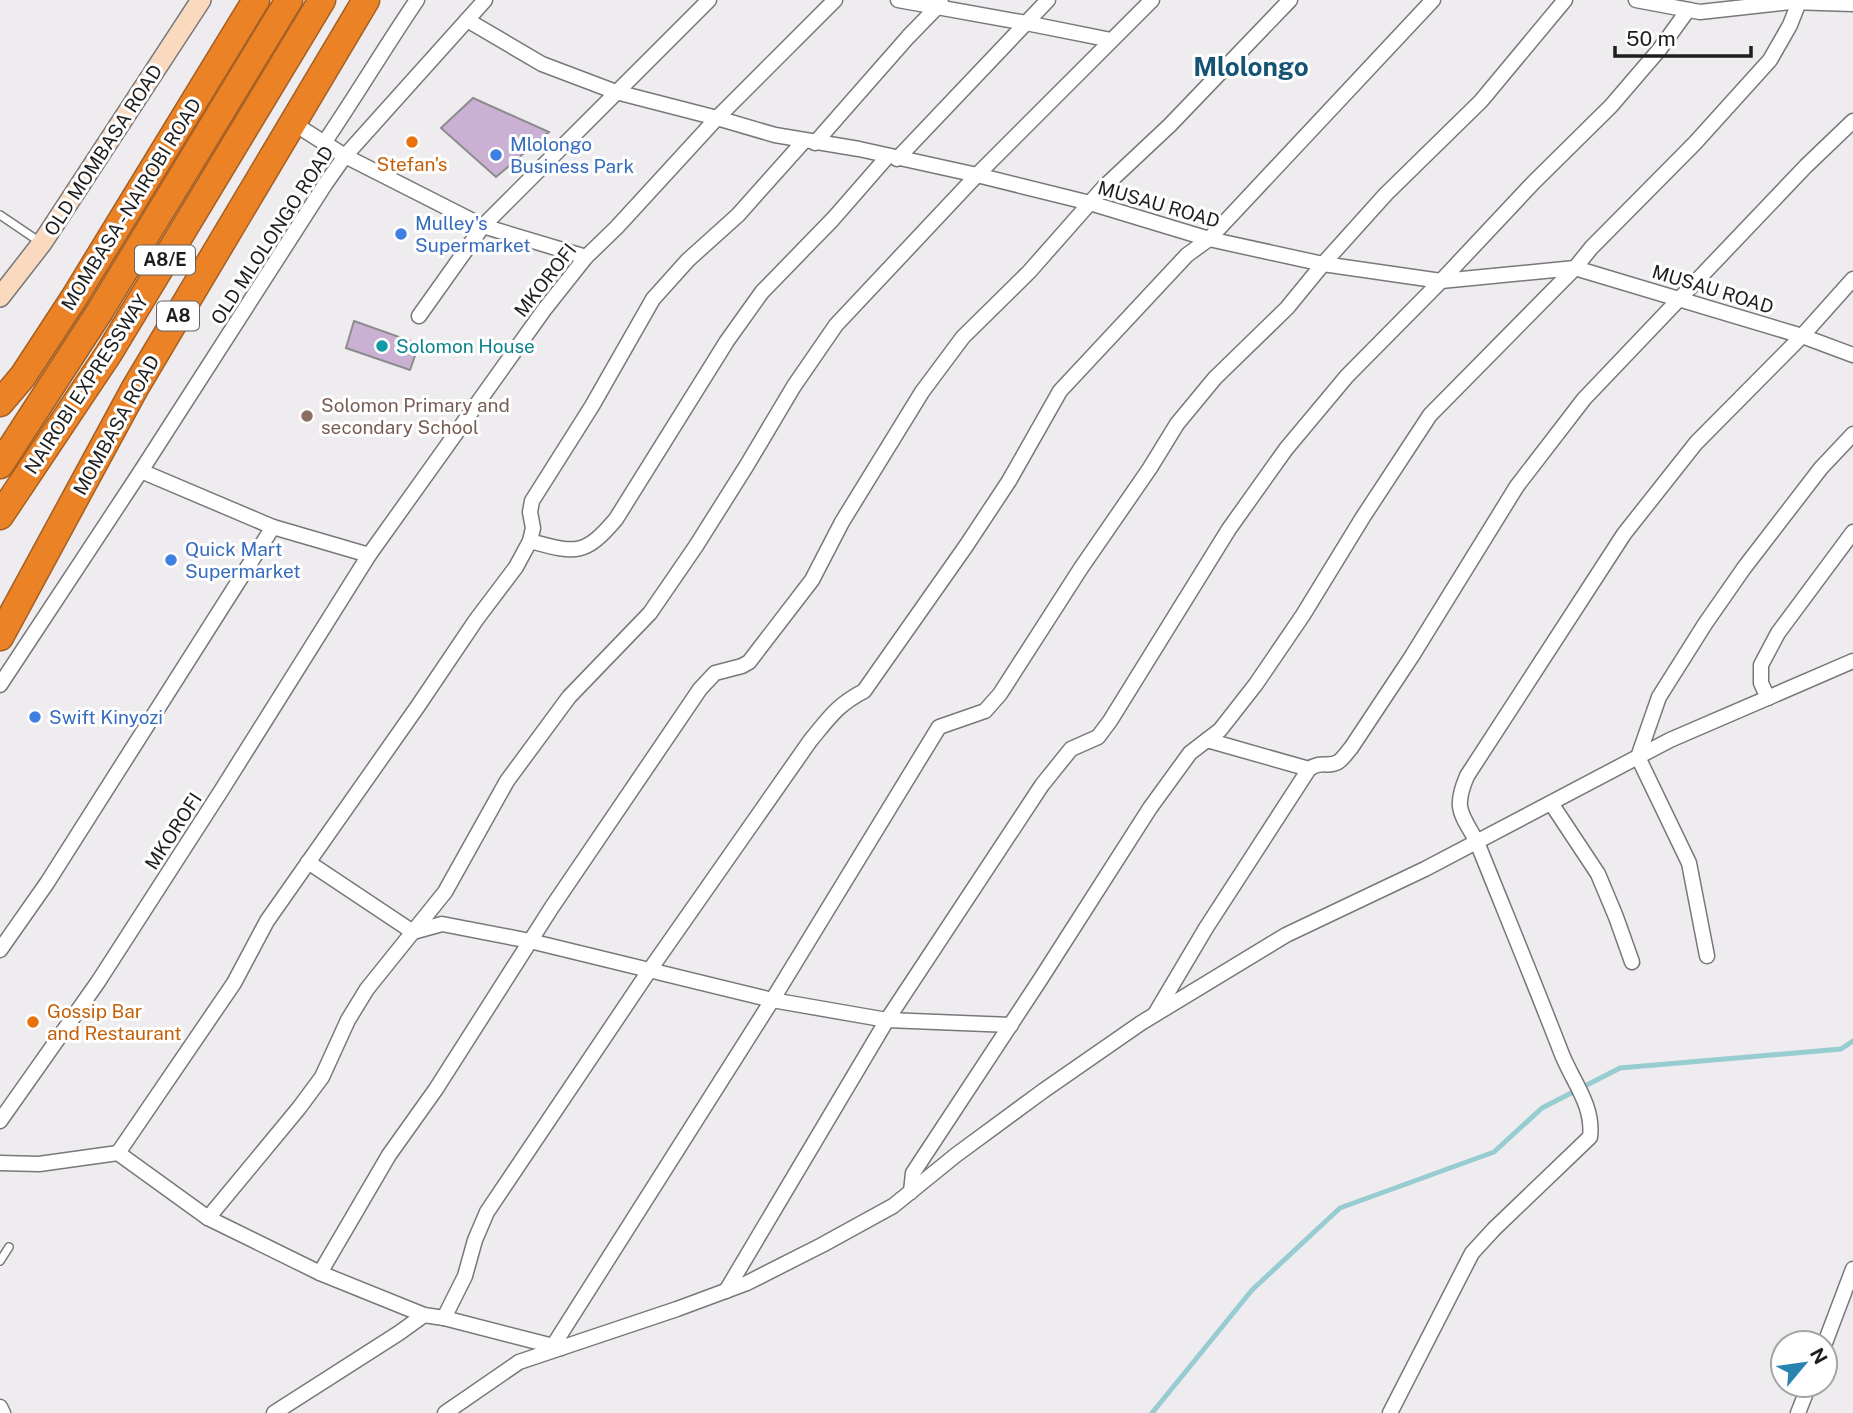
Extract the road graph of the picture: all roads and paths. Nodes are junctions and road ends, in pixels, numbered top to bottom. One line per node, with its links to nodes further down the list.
1 (201, 0): 38 (street, OLD MOMBASA ROAD)
2 (256, 0): 49 (highway, MOMBASA - NAIROBI ROAD)
3 (289, 0): 51 (highway, NAIROBI EXPRESSWAY / A8/E)
4 (322, 0): 53 (highway, NAIROBI EXPRESSWAY / A8/E)
5 (366, 0): 28 (highway, MOMBASA ROAD / A8)
6 (416, 0): 29 (street)
7 (485, 0): 22 (street, OLD MLOLONGO ROAD)
8 (709, 0): 25 (street)
9 (835, 0): 26 (street, MKOROFI)
10 (898, 0): 18 (street)
11 (1048, 0): 23 (street)
12 (1152, 0): 24 (street)
13 (1290, 0): 34 (street)
14 (1433, 0): 37 (street)
15 (1565, 0): 40 (street)
16 (1636, 0): 21 (street)
17 (1799, 2): 19 (street); 20 (street); 41 (street)
18 (941, 3): 23 (street); 30 (street)
19 (1745, 4): 21 (street)
20 (1853, 4)
21 (1688, 10): 43 (street)
22 (467, 20): 25 (street, MUSAU ROAD); 31 (street, OLD MLOLONGO ROAD)
23 (1026, 23): 24 (street); 32 (street)
24 (1111, 40): 33 (street)
25 (616, 92): 26 (street, MUSAU ROAD); 36 (street)
26 (718, 118): 30 (street, MUSAU ROAD); 39 (street, MKOROFI)
27 (1853, 121): 45 (street)
28 (293, 123): 29 (street); 58 (highway, MOMBASA ROAD / A8)
29 (324, 142): 31 (street)
30 (809, 142): 32 (street, MUSAU ROAD); 56 (street)
31 (345, 156): 36 (street); 52 (street, OLD MLOLONGO ROAD)
32 (893, 158): 33 (street, MUSAU ROAD); 56 (street)
33 (977, 175): 34 (street, MUSAU ROAD); 68 (street)
34 (1090, 203): 37 (street, MUSAU ROAD); 69 (street)
35 (0, 215): 38 (lane)
36 (483, 226): 39 (street); 46 (street)
37 (1209, 239): 40 (street, MUSAU ROAD); 73 (street)
38 (41, 243): 44 (street, OLD MOMBASA ROAD)
39 (586, 257): 57 (street, MKOROFI)
40 (1322, 264): 43 (street, MUSAU ROAD); 74 (street)
41 (1575, 268): 43 (street, MUSAU ROAD); 45 (street, MUSAU ROAD); 62 (street)
42 (1853, 279): 47 (street)
43 (1441, 281): 76 (street)
44 (0, 297)
45 (1678, 299): 47 (street, MUSAU ROAD); 64 (street)
46 (419, 316)
47 (1802, 336): 48 (street, MUSAU ROAD); 66 (street)
48 (1853, 355)
49 (0, 403)
50 (1853, 434): 63 (street)
51 (0, 465)
52 (141, 471): 54 (street); 60 (street, OLD MLOLONGO ROAD)
53 (0, 516)
54 (273, 527): 57 (street); 70 (street)
55 (1853, 532): 61 (street)
56 (530, 541): 67 (street)
57 (369, 555): 78 (street, MKOROFI)
58 (0, 637)
59 (1853, 661): 61 (street)
60 (0, 685)
61 (1768, 698): 63 (street)
62 (1207, 740): 64 (street); 77 (street)
63 (1639, 757): 65 (street); 71 (street)
64 (1309, 769): 75 (street)
65 (1551, 803): 66 (street); 72 (street)
66 (1477, 842): 75 (street); 96 (street)
67 (308, 862): 68 (street); 79 (street)
68 (413, 932): 69 (street); 82 (street)
69 (530, 941): 73 (street); 86 (street)
70 (0, 950)
71 (1707, 956)
72 (1632, 962)
73 (649, 971): 74 (street); 89 (street)
74 (772, 1000): 76 (street); 91 (street)
75 (1155, 1015): 81 (street)
76 (887, 1020): 77 (street); 87 (street)
77 (1011, 1025): 81 (street)
78 (0, 1121)
79 (118, 1153): 80 (street); 82 (street)
80 (0, 1163)
81 (911, 1192): 87 (street)
82 (208, 1218): 86 (street)
83 (9, 1247): 84 (lane)
84 (0, 1261)
85 (1853, 1269): 90 (street)
86 (320, 1273): 88 (street)
87 (726, 1291): 91 (street)
88 (424, 1315): 89 (street); 94 (street)
89 (444, 1318): 91 (street)
90 (1830, 1329)
91 (557, 1347): 95 (street)
92 (0, 1407): 93 (street)
93 (3, 1413)
94 (274, 1413)
95 (446, 1413)
96 (1390, 1413)

